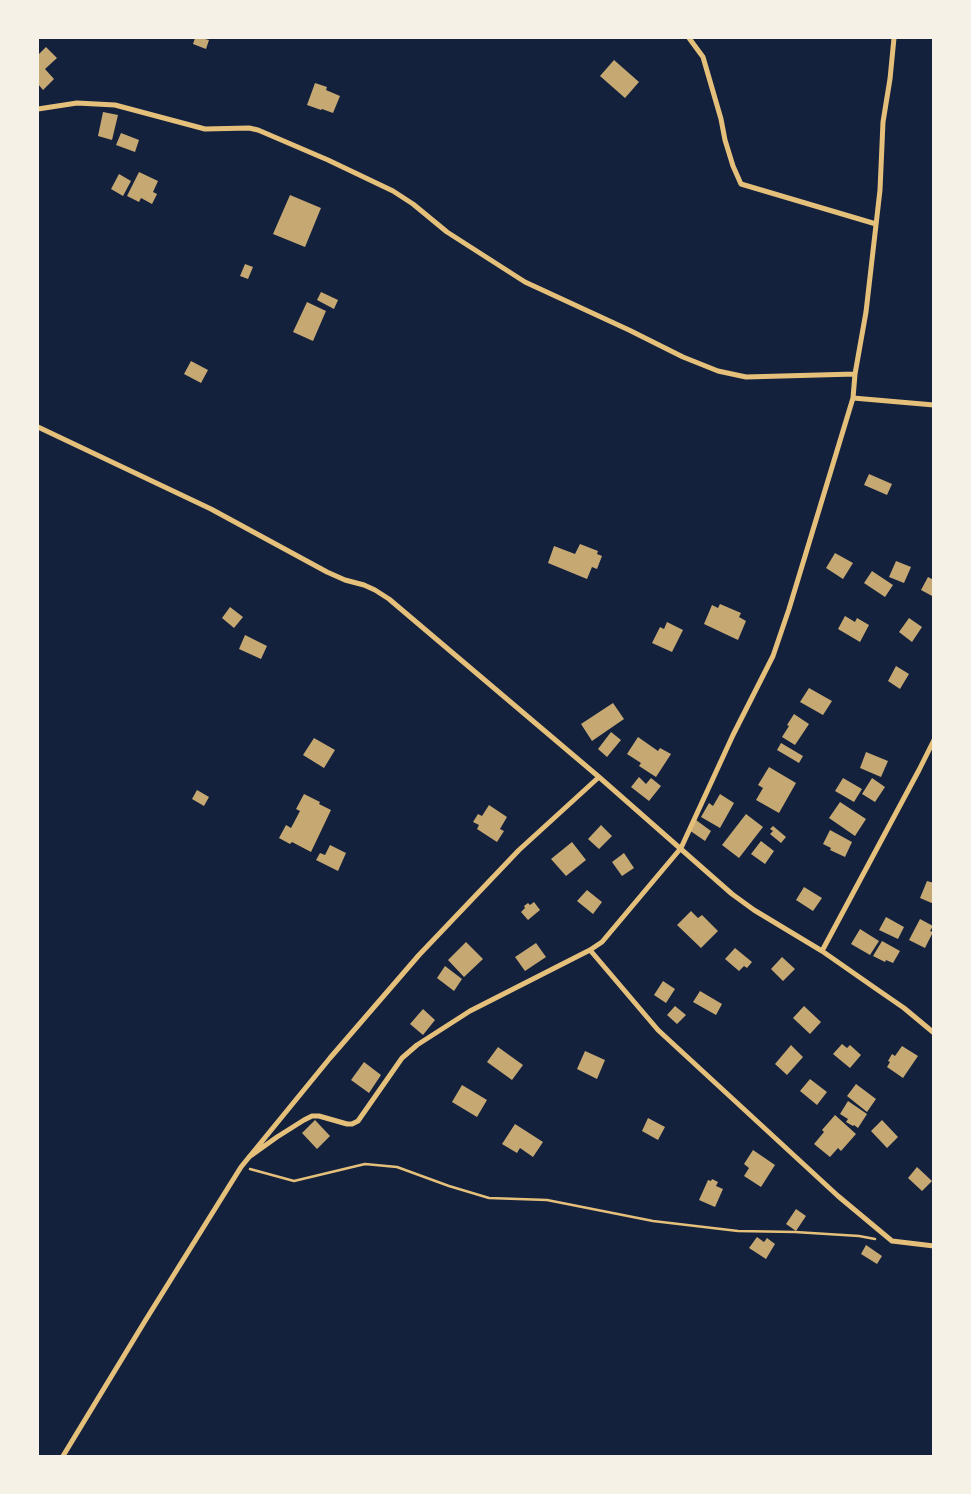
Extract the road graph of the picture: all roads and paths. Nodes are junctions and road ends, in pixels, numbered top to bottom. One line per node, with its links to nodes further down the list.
1 (689, 38): 4 (street)
2 (894, 38): 4 (street)
3 (38, 108): 5 (street)
4 (876, 224): 5 (street)
5 (855, 374): 6 (street)
6 (853, 398): 7 (street); 11 (street)
7 (934, 405)
8 (38, 427): 10 (street)
9 (934, 740): 13 (street)
10 (599, 777): 11 (street); 15 (street)
11 (681, 848): 12 (street); 13 (street)
12 (590, 950): 15 (street); 17 (street)
13 (822, 951): 14 (street)
14 (934, 1033)
15 (249, 1157): 16 (street)
16 (241, 1167): 17 (path); 19 (street)
17 (892, 1241): 18 (street)
18 (934, 1246)
19 (63, 1456)

